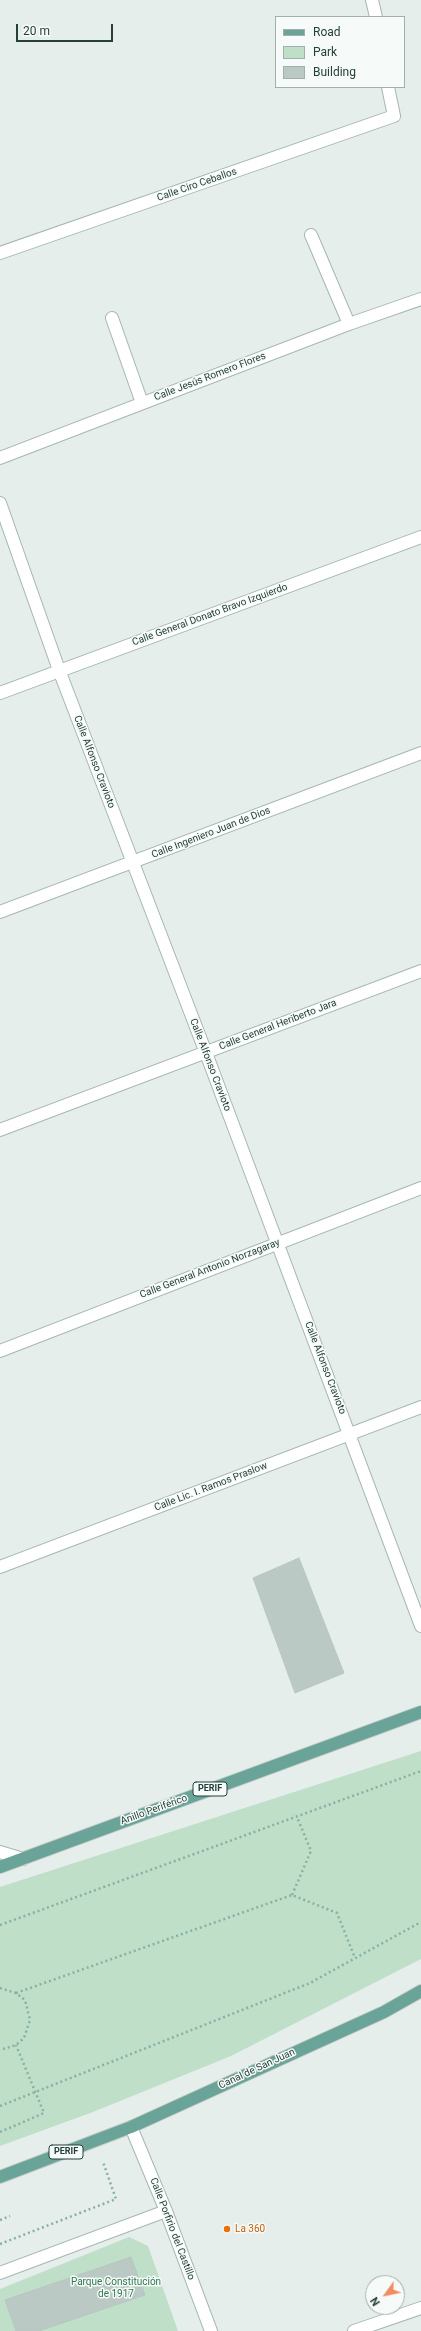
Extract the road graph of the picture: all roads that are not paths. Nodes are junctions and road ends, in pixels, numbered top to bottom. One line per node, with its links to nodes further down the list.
1 (372, 0): 2 (street)
2 (376, 16)
3 (388, 88): 5 (street, Calle Ciro Ceballos)
4 (311, 235): 8 (street)
5 (0, 253)
6 (421, 299): 8 (street, Calle Jesús Romero Flores)
7 (112, 318): 9 (street)
8 (349, 324): 9 (street, Calle Jesús Romero Flores)
9 (142, 403): 10 (street, Calle Jesús Romero Flores)
10 (0, 458)
11 (0, 503): 13 (street, Calle Alfonso Cravioto)
12 (421, 537): 13 (street, Calle General Donato Bravo Izquierdo)
13 (59, 670): 14 (street, Calle General Donato Bravo Izquierdo); 16 (street, Calle Alfonso Cravioto)
14 (0, 693)
15 (421, 753): 16 (street, Calle Ingeniero Juan de Dios)
16 (132, 862): 17 (street, Calle Ingeniero Juan de Dios); 19 (street, Calle Alfonso Cravioto)
17 (0, 912)
18 (421, 971): 19 (street, Calle General Heriberto Jara)
19 (206, 1053): 20 (street, Calle General Heriberto Jara); 22 (street, Calle Alfonso Cravioto)
20 (0, 1130)
21 (421, 1188): 22 (street, Calle General Antonio Norzagaray)
22 (277, 1243): 23 (street, Calle General Antonio Norzagaray); 25 (street, Calle Alfonso Cravioto)
23 (0, 1351)
24 (421, 1407): 25 (street, Calle Lic. I. Ramos Praslow)
25 (350, 1434): 26 (street, Calle Lic. I. Ramos Praslow); 27 (street, Calle Alfonso Cravioto)
26 (0, 1567)
27 (421, 1626)
28 (421, 1712): 30 (main road, Anillo Periférico / PERIF)
29 (0, 1852): 30 (street)
30 (23, 1859): 31 (main road, Anillo Periférico / PERIF)
31 (0, 1868)
32 (421, 1991): 34 (main road, PERIF)
33 (421, 2000): 34 (main road)
34 (384, 2012): 35 (main road, Canal de San Juan / PERIF)
35 (131, 2127): 36 (main road, PERIF); 37 (street, Calle Porfirio del Castillo)
36 (0, 2177)
37 (166, 2211): 38 (street); 40 (street, Calle Porfirio del Castillo)
38 (0, 2273)
39 (421, 2308): 41 (street)
40 (211, 2331)
41 (354, 2331)

